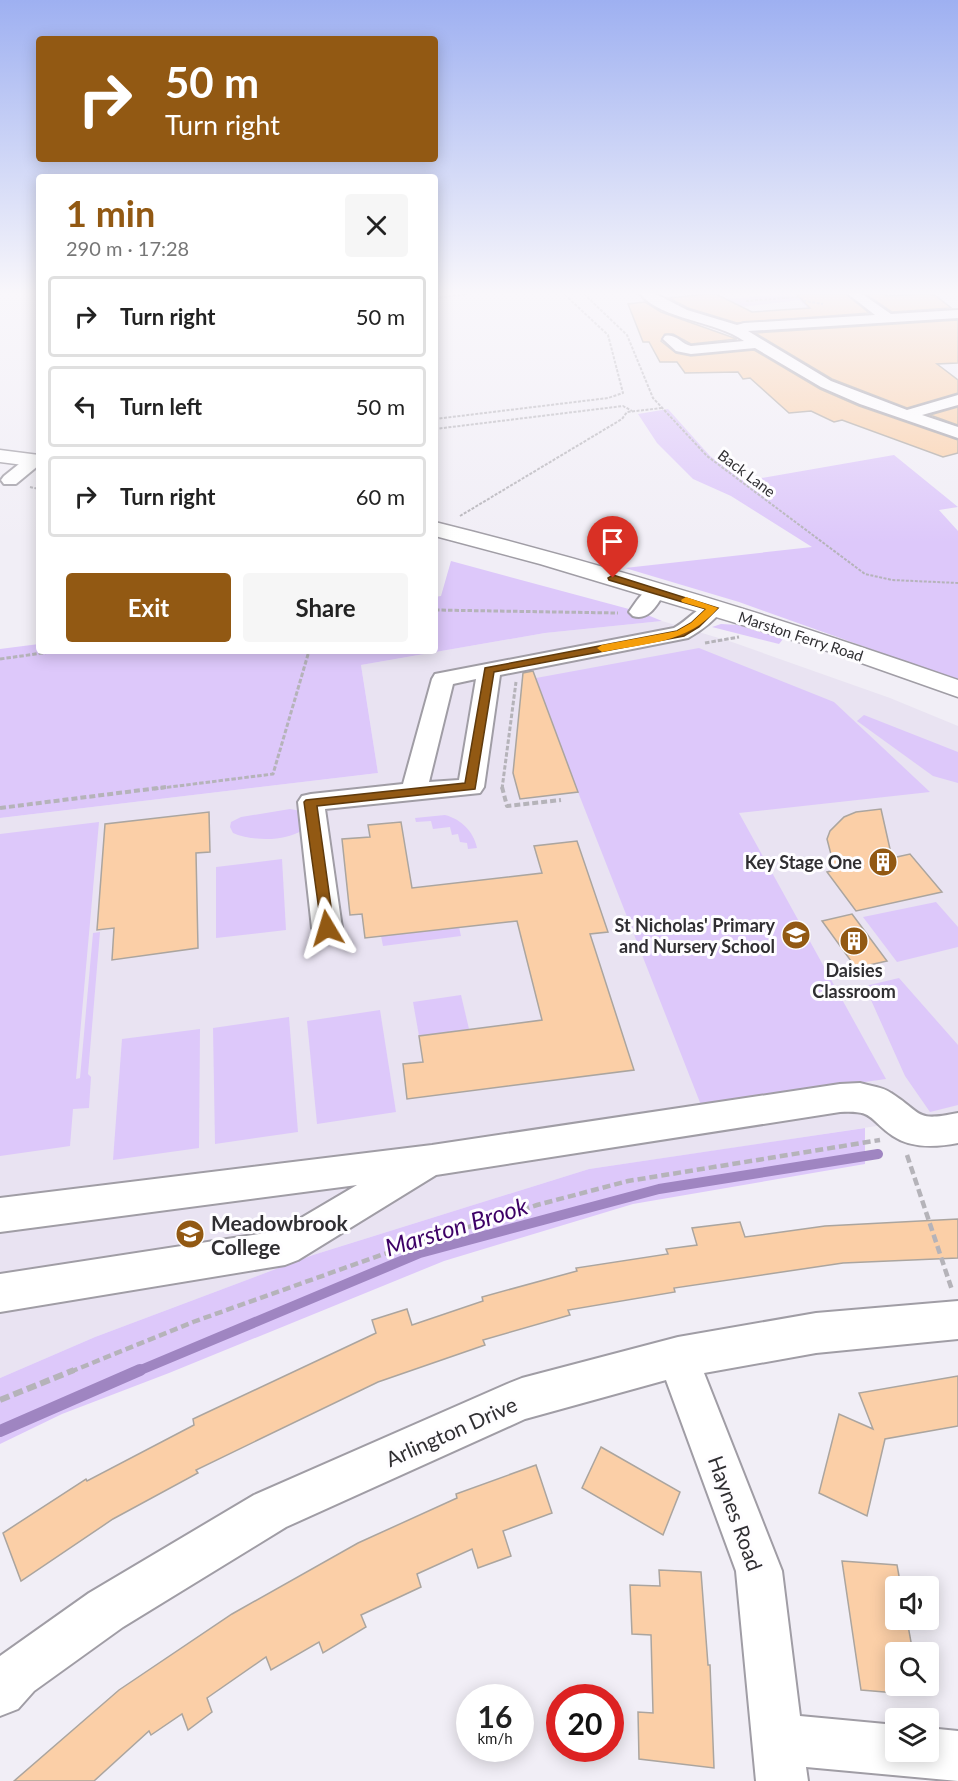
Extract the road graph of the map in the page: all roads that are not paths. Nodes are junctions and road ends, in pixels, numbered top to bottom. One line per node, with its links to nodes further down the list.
1 (813, 377): 3 (street)
2 (958, 400): 3 (street)
3 (906, 415): 4 (street)
4 (957, 432)
5 (0, 456): 6 (main road)
6 (36, 461)
7 (36, 462): 8 (street)
8 (10, 480)
9 (438, 529): 10 (main road, Marston Ferry Road)
10 (656, 591): 11 (main road, Marston Ferry Road); 12 (street)
11 (713, 608): 13 (street); 14 (main road, Marston Ferry Road)
12 (640, 612)
13 (489, 670): 15 (street); 15 (street)
14 (958, 689)
15 (398, 794): 16 (street)
16 (327, 928)
17 (931, 1132): 18 (street)
18 (432, 1160): 19 (street); 20 (street)
19 (0, 1215)
20 (0, 1293)
21 (955, 1306): 22 (street, Arlington Drive)
22 (678, 1357): 23 (street, Arlington Drive); 27 (street, Haynes Road)
23 (0, 1691)
24 (885, 1751): 27 (street)
25 (939, 1755): 26 (street)
26 (958, 1757)
27 (780, 1760)

